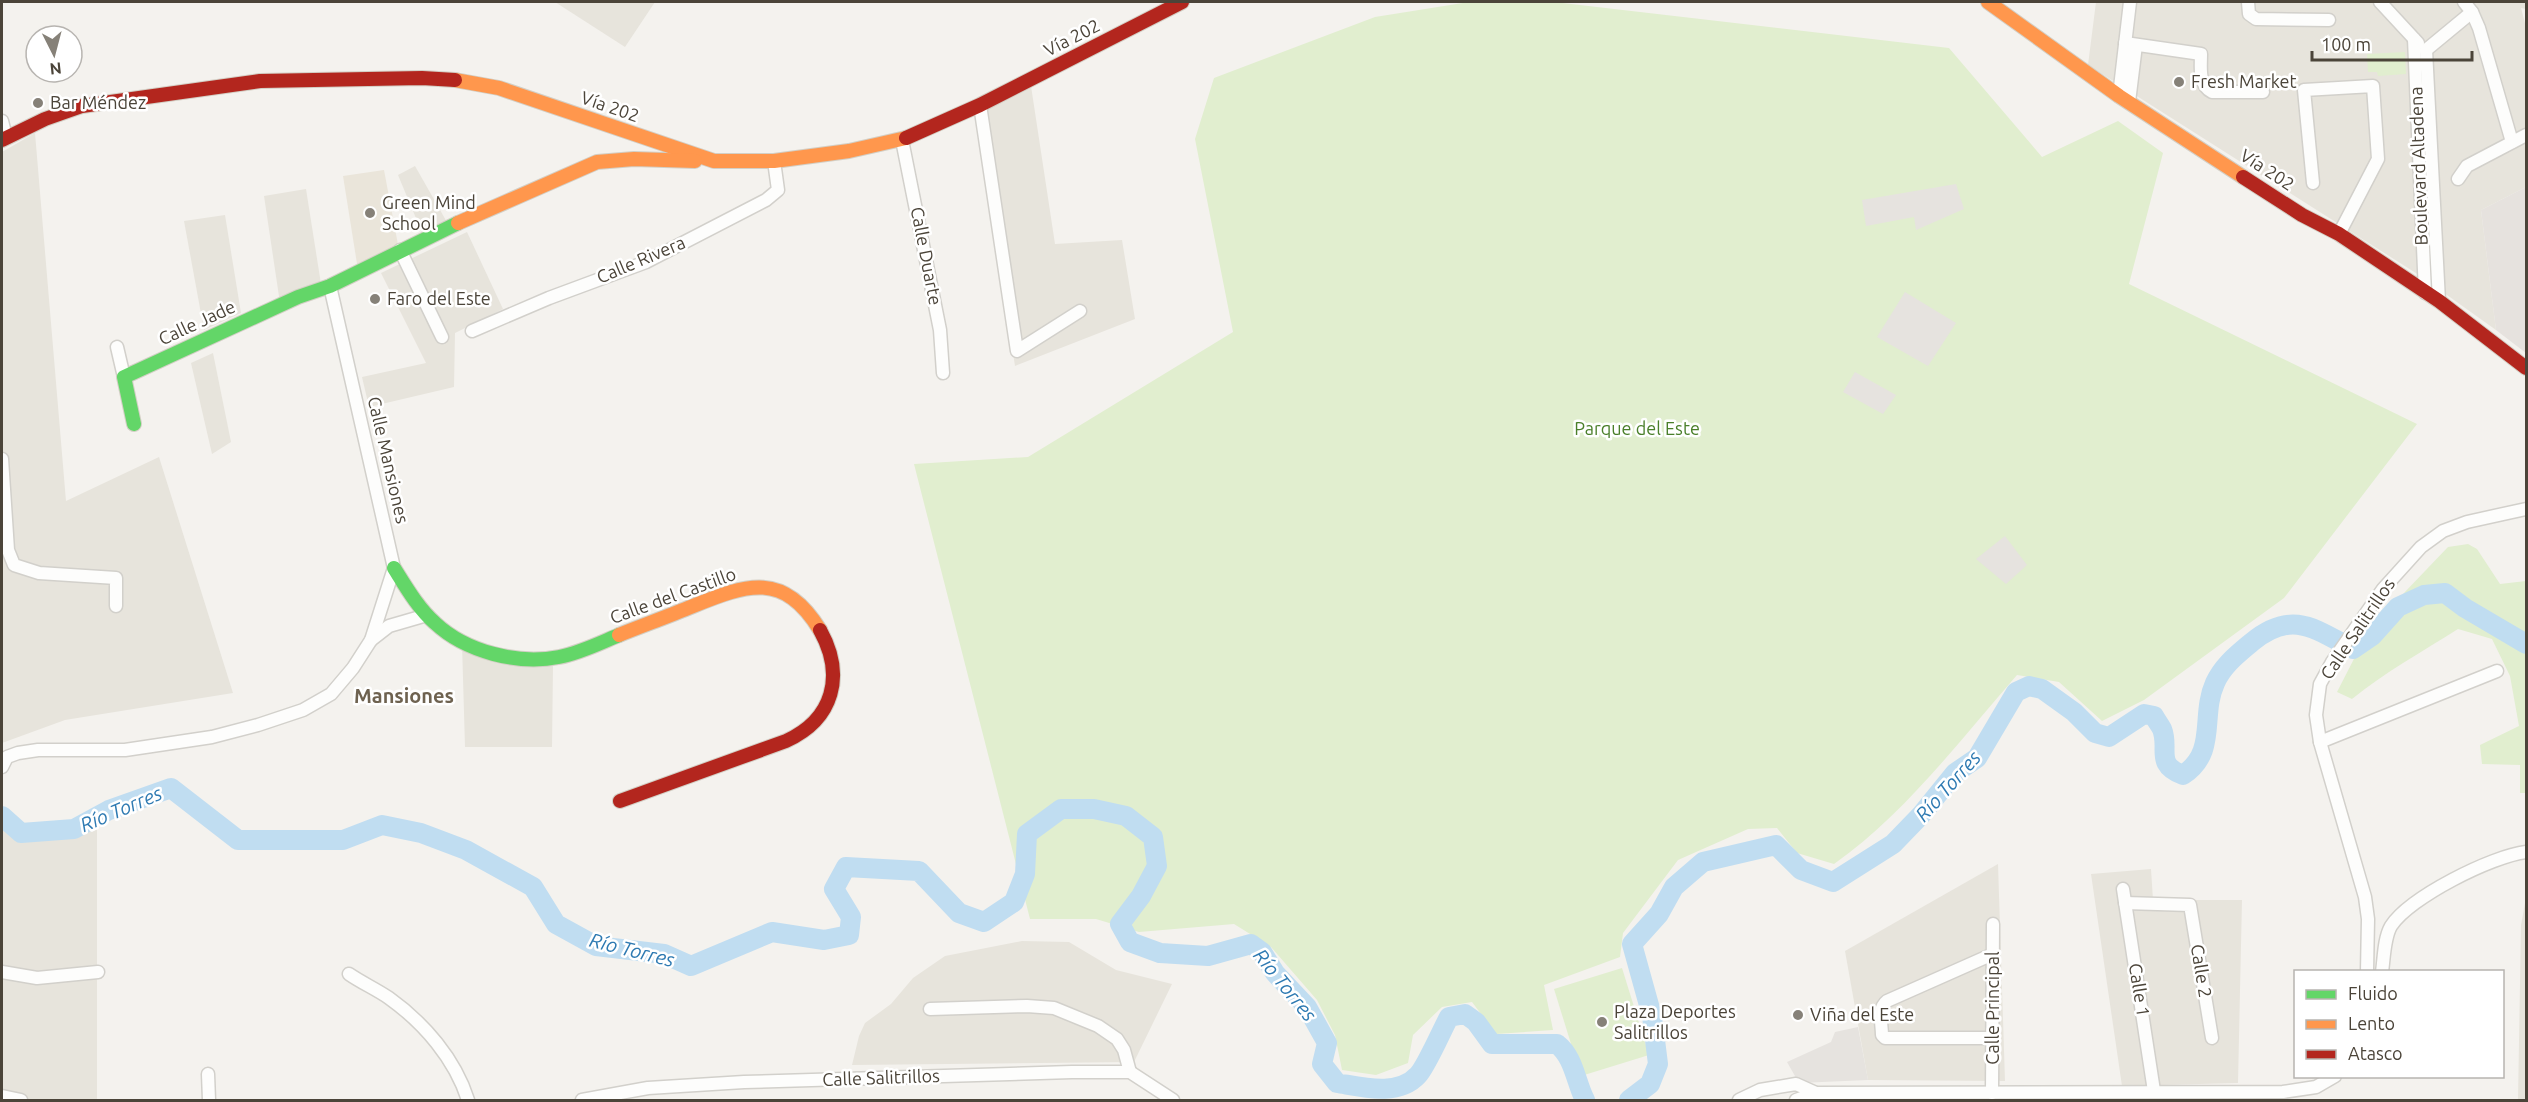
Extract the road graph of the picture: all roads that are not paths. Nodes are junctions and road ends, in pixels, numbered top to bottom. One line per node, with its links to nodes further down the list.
1 (1182, 2): 14 (main road, Vía 202)
2 (1988, 2): 13 (main road, Vía 202)
3 (2130, 2): 10 (street)
4 (2248, 2): 8 (street)
5 (2380, 2): 9 (street)
6 (2464, 2): 7 (street)
7 (2472, 12): 11 (street); 20 (street)
8 (2329, 20)
9 (2414, 39): 11 (street); 18 (street, Boulevard Altadena)
10 (2130, 44): 12 (street); 13 (street)
11 (2426, 50): 18 (street, Boulevard Altadena)
12 (2262, 92)
13 (2124, 99): 26 (main road, Vía 202)
14 (980, 105): 19 (main road, Vía 202); 31 (street)
15 (2, 121): 17 (street)
16 (2526, 135): 20 (street)
17 (4, 138): 21 (main road, Vía 202)
18 (2424, 138): 25 (street, Boulevard Altadena)
19 (902, 140): 22 (main road, Vía 202); 36 (street, Calle Duarte)
20 (2512, 142): 23 (street)
21 (714, 161): 22 (main road, Vía 202); 27 (main road)
22 (774, 161): 32 (street, Calle Rivera)
23 (2458, 179)
24 (2313, 183): 26 (street)
25 (2428, 224): 29 (street, Boulevard Altadena); 30 (street, Boulevard Altadena)
26 (2339, 234): 29 (main road, Vía 202)
27 (400, 250): 28 (main road); 33 (street)
28 (330, 286): 37 (main road, Calle Jade); 42 (street, Calle Mansiones)
29 (2425, 293): 30 (main road, Vía 202)
30 (2439, 301): 35 (main road, Vía 202)
31 (1080, 312)
32 (472, 331)
33 (442, 337)
34 (117, 347): 37 (street)
35 (2526, 368)
36 (943, 373)
37 (124, 376): 38 (main road)
38 (134, 424)
39 (2, 459): 41 (street)
40 (2526, 509): 47 (street, Calle Salitrillos)
41 (8, 565): 43 (street)
42 (394, 568): 44 (main road, Calle del Castillo); 45 (street)
43 (116, 606)
44 (427, 615): 45 (street); 49 (main road, Calle del Castillo)
45 (371, 640): 48 (street)
46 (2497, 671): 47 (street)
47 (2320, 742): 55 (street, Calle Salitrillos)
48 (2, 767)
49 (620, 801)
50 (2526, 852): 56 (street)
51 (2123, 889): 52 (street, Calle 1)
52 (2125, 903): 62 (street, Calle 2); 66 (street, Calle 1)
53 (1993, 924): 54 (street, Calle Principal)
54 (1993, 954): 61 (street, Calle Principal); 61 (street)
55 (2367, 970)
56 (2382, 970)
57 (2, 972): 58 (street)
58 (98, 972)
59 (349, 974): 75 (street)
60 (930, 1009): 63 (street)
61 (1993, 1038): 68 (street, Calle Principal)
62 (2212, 1038)
63 (1130, 1072): 76 (street, Calle Salitrillos); 77 (street)
64 (208, 1074): 74 (street)
65 (2333, 1078): 70 (street)
66 (2154, 1091): 70 (street); 72 (street)
67 (1816, 1093): 71 (street); 78 (street); 79 (street)
68 (1992, 1093): 71 (street); 72 (street)
69 (2, 1096): 73 (street)
70 (2187, 1096)
71 (1901, 1097)
72 (2006, 1097)
73 (21, 1101)
74 (209, 1101)
75 (468, 1101)
76 (582, 1101)
77 (1173, 1101)
78 (1739, 1101)
79 (1796, 1101)

